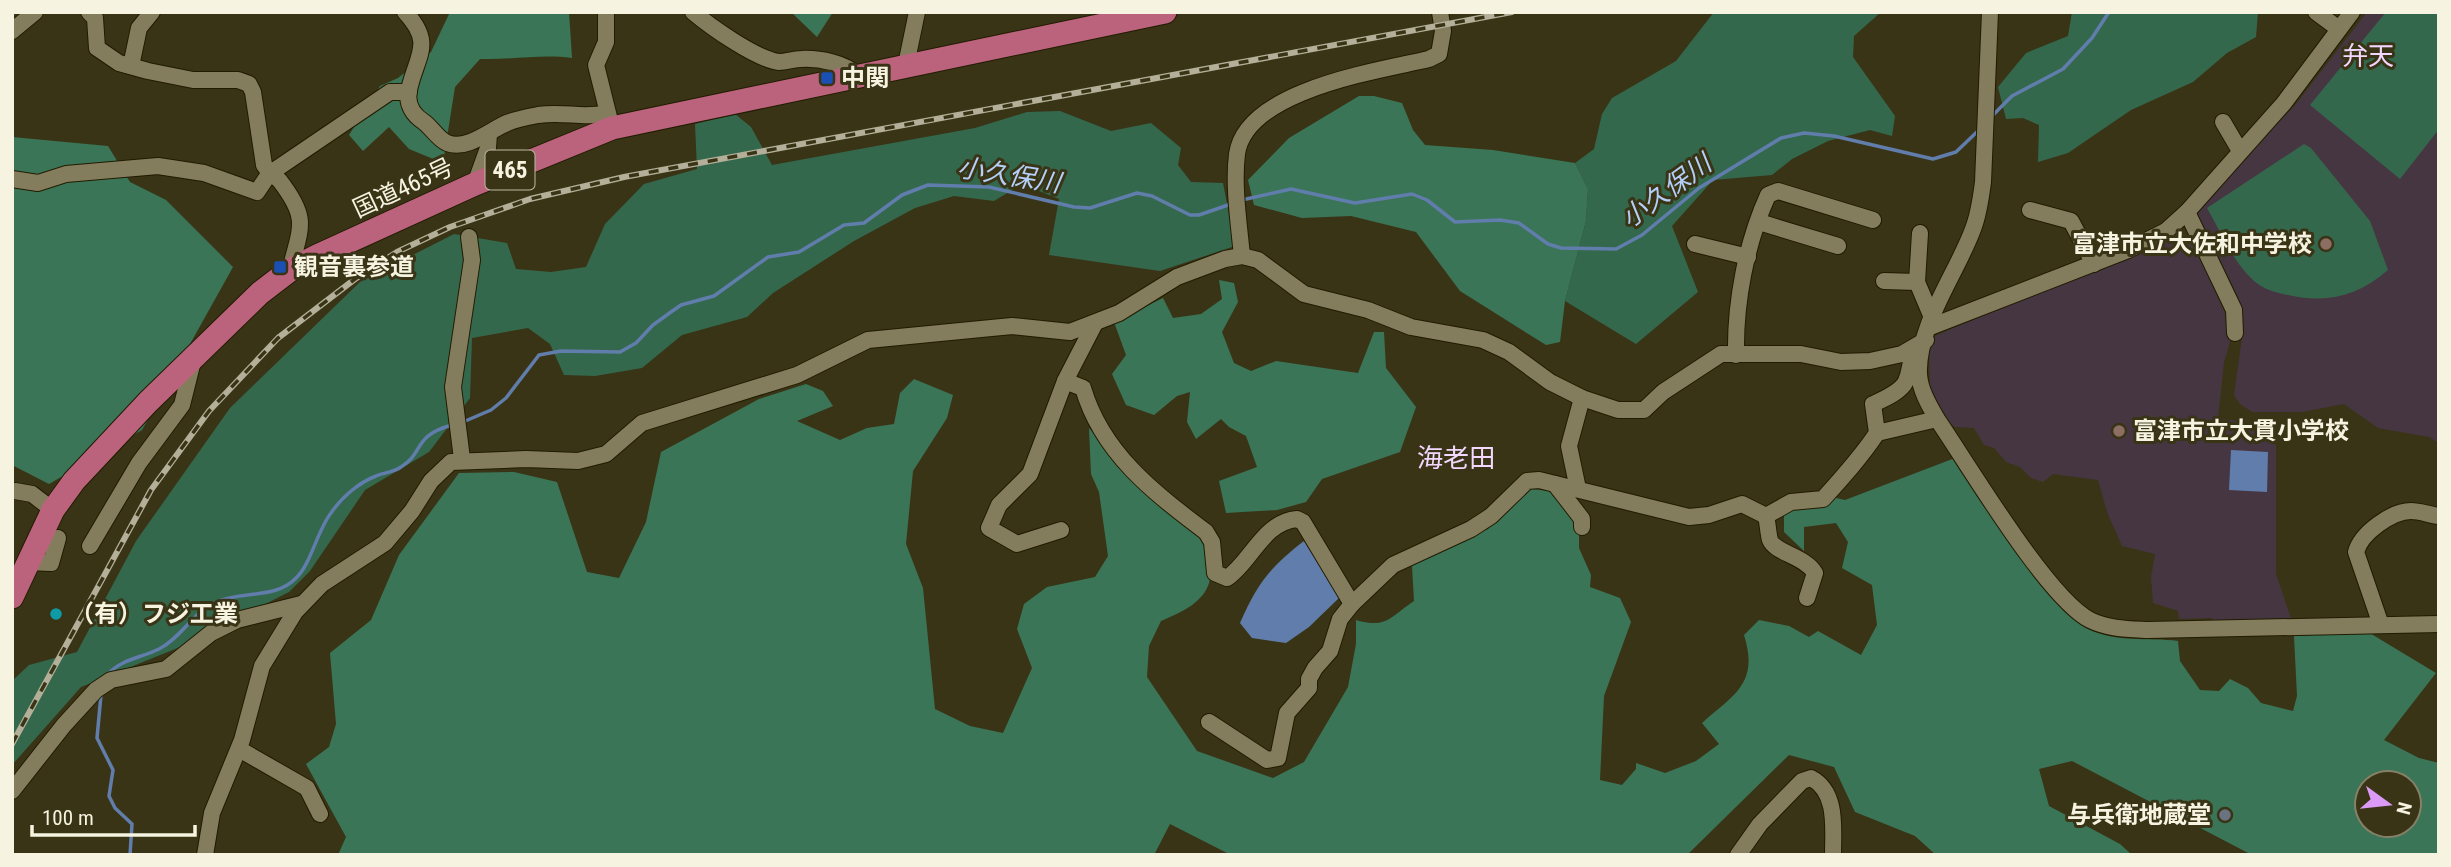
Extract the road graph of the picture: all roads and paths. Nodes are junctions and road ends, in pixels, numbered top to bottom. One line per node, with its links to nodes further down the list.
1 (35, 12): 14 (street)
2 (89, 12): 16 (street)
3 (152, 12): 16 (street)
4 (405, 12): 18 (street)
5 (606, 12): 19 (street)
6 (693, 12): 17 (street)
7 (917, 12): 15 (street)
8 (1165, 12): 15 (highway, 国道465号 / 465)
9 (1440, 12): 34 (street)
10 (1990, 12): 41 (street)
11 (2316, 12): 13 (street)
12 (2353, 12): 13 (street)
13 (2339, 29): 22 (street)
14 (12, 31)
15 (906, 65): 17 (highway, 国道465号 / 465)
16 (131, 66): 23 (street)
17 (858, 76): 19 (highway, 国道465号 / 465)
18 (409, 92): 21 (street); 23 (street)
19 (609, 121): 21 (street); 25 (highway, 国道465号 / 465)
20 (2223, 122): 22 (street)
21 (489, 134): 25 (street)
22 (2241, 151): 27 (street)
23 (269, 174): 24 (street); 37 (street)
24 (12, 179)
25 (475, 184): 37 (highway, 国道465号 / 465)
26 (2030, 210): 36 (street)
27 (2188, 212): 36 (street); 42 (street)
28 (1872, 220): 29 (street)
29 (1759, 222): 33 (street); 35 (street)
30 (1920, 233): 39 (street)
31 (469, 237): 49 (street)
32 (1695, 244): 35 (street)
33 (1838, 246)
34 (1242, 256): 40 (street); 46 (street)
35 (1748, 257): 43 (street)
36 (2094, 264): 41 (street)
37 (290, 270): 44 (highway, 国道465号 / 465)
38 (1884, 281): 39 (street)
39 (1917, 282): 41 (street)
40 (1094, 325): 45 (street); 49 (street)
41 (1928, 333): 43 (street); 47 (street); 48 (street)
42 (2235, 333)
43 (1736, 355): 46 (street)
44 (194, 357): 53 (highway, 国道465号 / 465); 59 (street)
45 (1065, 381): 57 (street); 64 (street)
46 (1582, 398): 51 (street)
47 (1937, 419): 48 (street); 66 (street)
48 (1878, 433): 54 (street)
49 (462, 459): 63 (street)
50 (1555, 484): 51 (street); 56 (street); 64 (street)
51 (1578, 489): 54 (street)
52 (15, 491): 53 (street)
53 (53, 510): 60 (highway, 国道465号 / 465)
54 (1766, 516): 62 (street)
55 (2439, 516): 66 (street)
56 (1582, 527)
57 (1061, 530)
58 (58, 538): 60 (street)
59 (90, 547)
60 (26, 562): 61 (highway, 国道465号 / 465)
61 (12, 597)
62 (1807, 598)
63 (301, 604): 68 (street); 69 (street)
64 (1352, 604): 67 (street)
65 (2439, 624): 66 (street)
66 (2381, 625)
67 (1209, 722)
68 (239, 748): 70 (street); 71 (street)
69 (12, 791)
70 (320, 814)
71 (205, 855)
72 (1738, 855): 73 (street)
73 (1833, 855)

